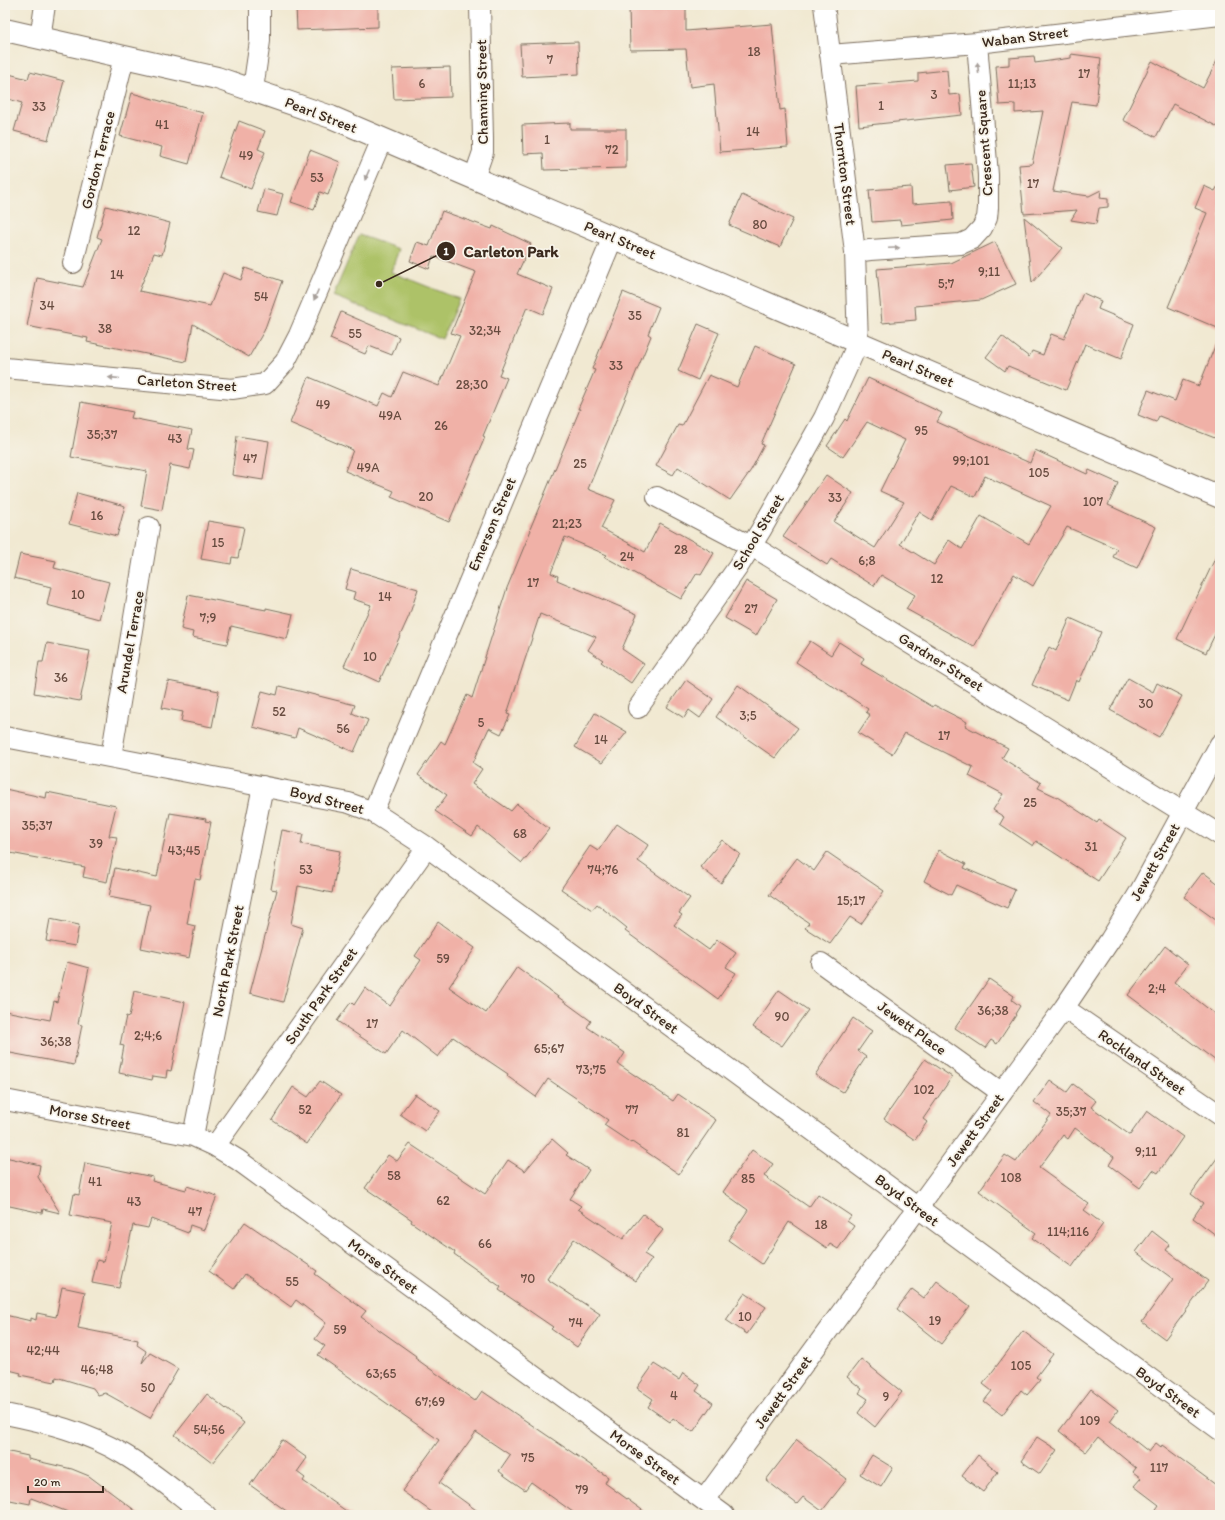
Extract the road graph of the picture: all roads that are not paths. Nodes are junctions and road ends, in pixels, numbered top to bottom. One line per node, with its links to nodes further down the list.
1 (45, 5): 7 (street)
2 (260, 5): 11 (street)
3 (480, 5): 13 (street, Channing Street)
4 (824, 5): 9 (street, Thornton Street)
5 (1220, 15): 8 (street, Waban Street)
6 (5, 30): 7 (street, Pearl Street)
7 (40, 38): 10 (street, Pearl Street)
8 (977, 43): 9 (street, Waban Street); 15 (street, Crescent Square, one-way to 8)
9 (830, 55): 15 (street, Thornton Street)
10 (124, 57): 11 (street, Pearl Street); 16 (street, Gordon Terrace)
11 (253, 89): 12 (street, Pearl Street)
12 (382, 139): 13 (street, Pearl Street); 18 (street, Carleton Street, one-way to 18)
13 (474, 178): 14 (street, Pearl Street)
14 (613, 237): 17 (street, Pearl Street); 28 (street, Emerson Street)
15 (855, 252): 17 (street, Thornton Street)
16 (73, 263)
17 (858, 343): 19 (street, Pearl Street); 22 (street, School Street)
18 (5, 368)
19 (1220, 497)
20 (657, 498): 22 (street, Gardner Street)
21 (150, 527): 26 (street, Arundel Terrace)
22 (750, 546): 23 (street, School Street); 29 (street, Gardner Street)
23 (638, 708)
24 (5, 736): 26 (street, Boyd Street)
25 (1220, 744): 29 (street, Jewett Street)
26 (111, 757): 27 (street, Boyd Street)
27 (263, 786): 28 (street, Boyd Street); 37 (street, North Park Street)
28 (373, 812): 31 (street, Boyd Street)
29 (1183, 812): 30 (street, Gardner Street); 33 (street, Jewett Street)
30 (1220, 835)
31 (427, 847): 38 (street, South Park Street); 39 (street, Boyd Street)
32 (821, 963): 34 (street, Jewett Place)
33 (1064, 1008): 34 (street, Jewett Street); 36 (street, Rockland Street)
34 (1002, 1093): 39 (street, Jewett Street)
35 (5, 1100): 37 (street, Morse Street)
36 (1220, 1115)
37 (193, 1136): 38 (street, Morse Street)
38 (215, 1146): 42 (street, Morse Street)
39 (918, 1209): 41 (street, Boyd Street); 42 (street, Jewett Street)
40 (5, 1414): 43 (street)
41 (1220, 1430)
42 (704, 1500): 44 (street, Morse Street)
43 (206, 1515)
44 (724, 1515)

